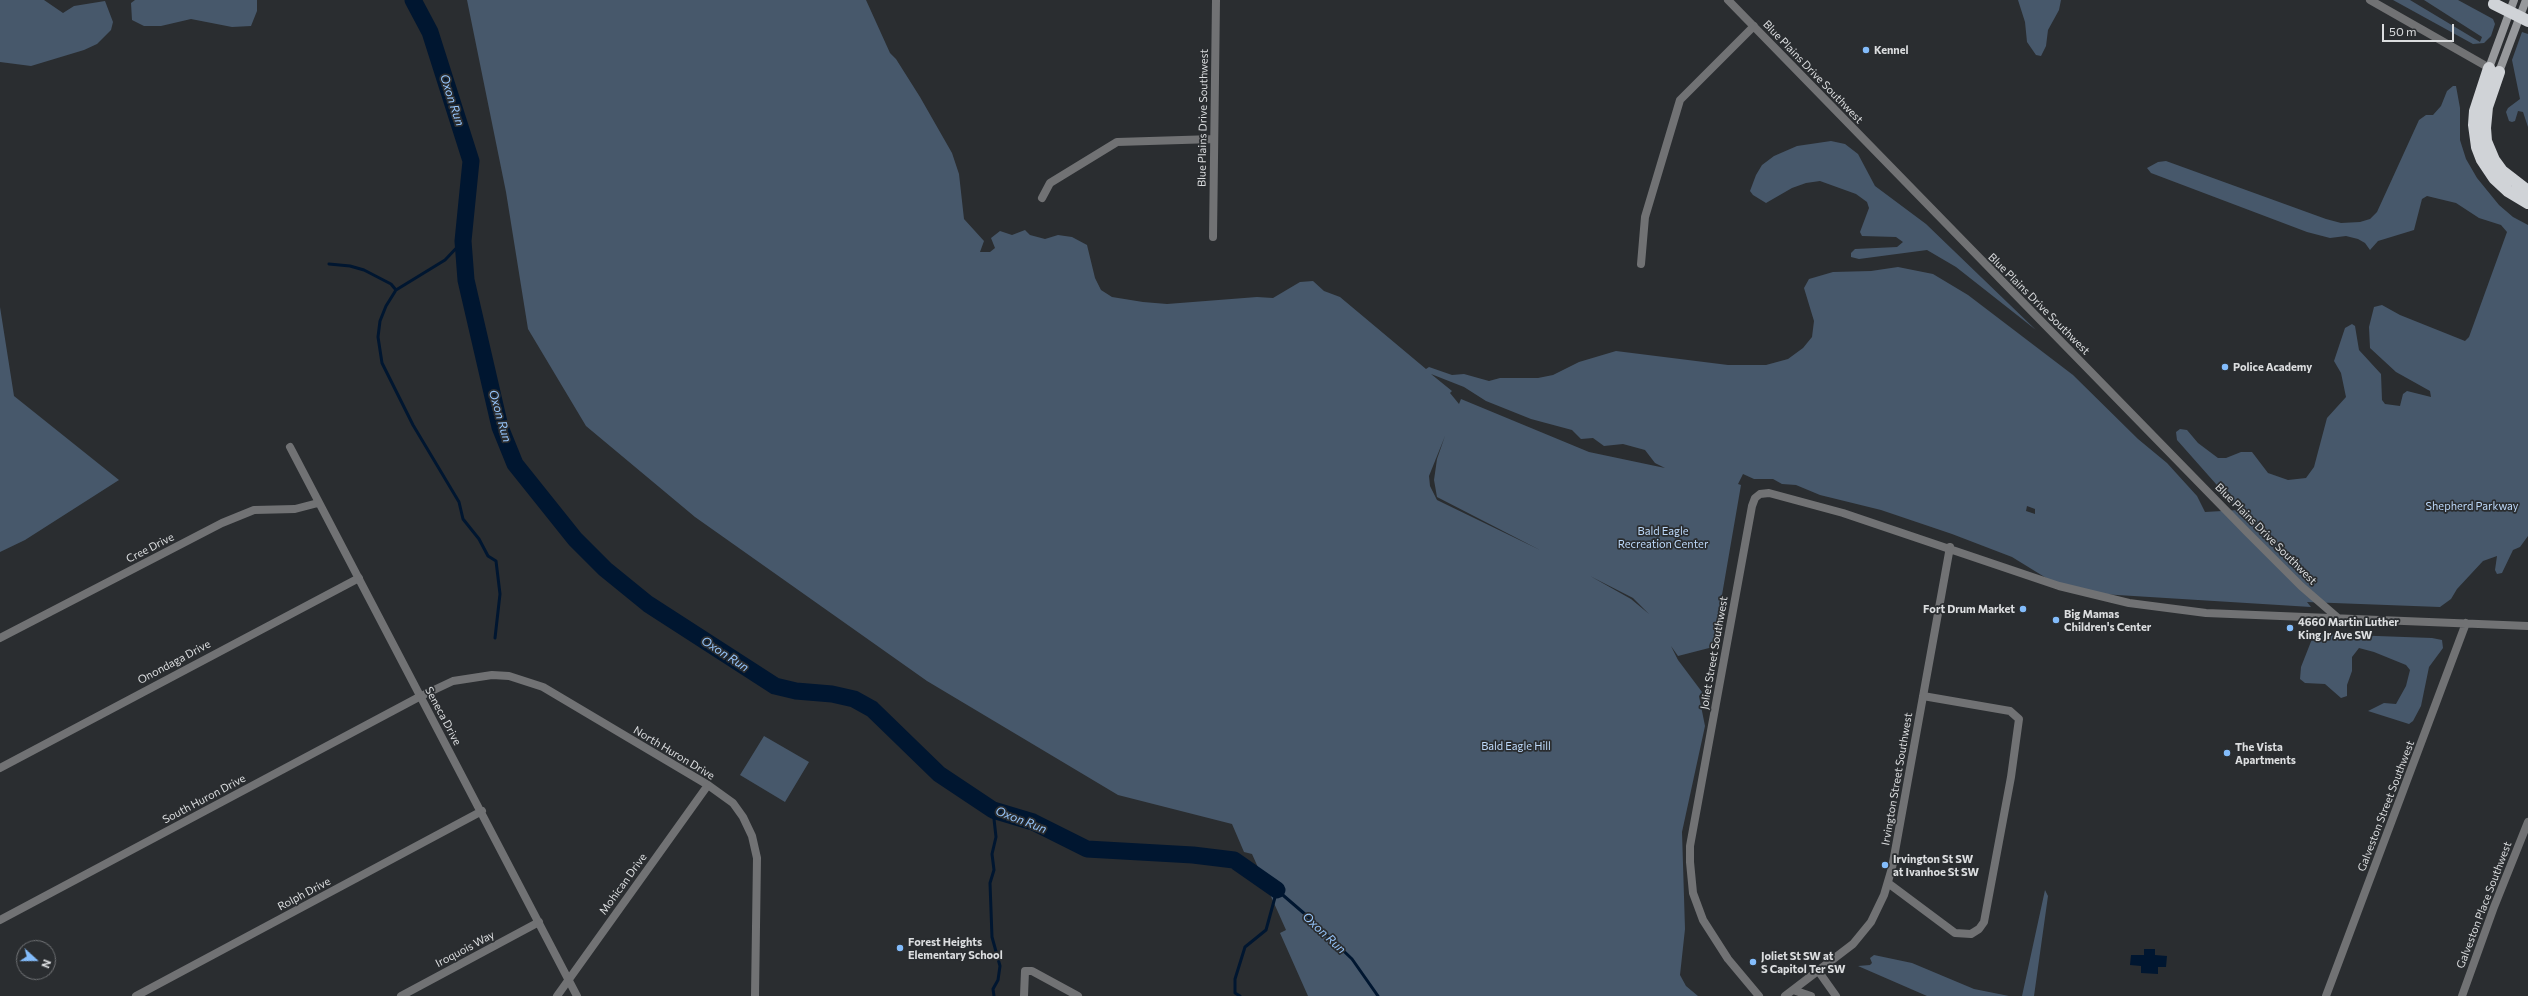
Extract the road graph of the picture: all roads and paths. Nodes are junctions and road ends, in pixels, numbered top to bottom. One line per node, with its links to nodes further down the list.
1 (1216, 0): 11 (street, Blue Plains Drive Southwest)
2 (1728, 0): 9 (street, Blue Plains Drive Southwest)
3 (2370, 0): 10 (street)
4 (2514, 0): 10 (street)
5 (2526, 0): 10 (street)
6 (2494, 1): 7 (highway); 8 (highway, bridge)
7 (2528, 13)
8 (2528, 21)
9 (1754, 26): 16 (street); 21 (street, Blue Plains Drive Southwest)
10 (2494, 70): 12 (highway); 14 (highway)
11 (1214, 139): 13 (street); 15 (street, Blue Plains Drive Southwest)
12 (2528, 191)
13 (1042, 198)
14 (2528, 203)
15 (1212, 237)
16 (1641, 264)
17 (290, 447): 18 (street, Seneca Drive)
18 (318, 503): 20 (street, Seneca Drive); 24 (street, Cree Drive)
19 (1950, 547): 21 (street, Joliet Street Southwest); 25 (street, Irvington Street Southwest); 44 (street, Joliet Street Southwest)
20 (359, 578): 26 (street, Seneca Drive); 27 (street, Onondaga Drive)
21 (2338, 618): 22 (street, Joliet Street Southwest)
22 (2466, 623): 23 (street, Joliet Street Southwest); 48 (street, Galveston Street Southwest)
23 (2528, 626)
24 (0, 638)
25 (1923, 696): 31 (street, Irvington Street Southwest); 31 (street)
26 (419, 697): 28 (street, North Huron Drive); 29 (street, Seneca Drive); 32 (street, South Huron Drive)
27 (0, 768)
28 (708, 785): 35 (street, Mohican Drive); 41 (street, North Huron Drive)
29 (482, 811): 33 (street, Seneca Drive); 37 (street, Rolph Drive)
30 (2528, 822): 49 (street, Galveston Place Southwest)
31 (1888, 883): 34 (street, Irvington Street Southwest)
32 (0, 920)
33 (539, 922): 35 (street, Seneca Drive); 38 (street, Iroquois Way)
34 (1819, 972): 36 (street, Irvington Street Southwest); 47 (street)
35 (567, 980): 39 (street, Mohican Drive); 40 (street, Seneca Drive)
36 (1793, 990): 45 (street, Irvington Street Southwest); 46 (street)
37 (136, 996)
38 (401, 996)
39 (557, 996)
40 (577, 996)
41 (755, 996)
42 (1024, 996): 43 (street)
43 (1078, 996)
44 (1759, 996)
45 (1785, 996)
46 (1811, 996)
47 (1836, 996)
48 (2326, 996)
49 (2462, 996)

